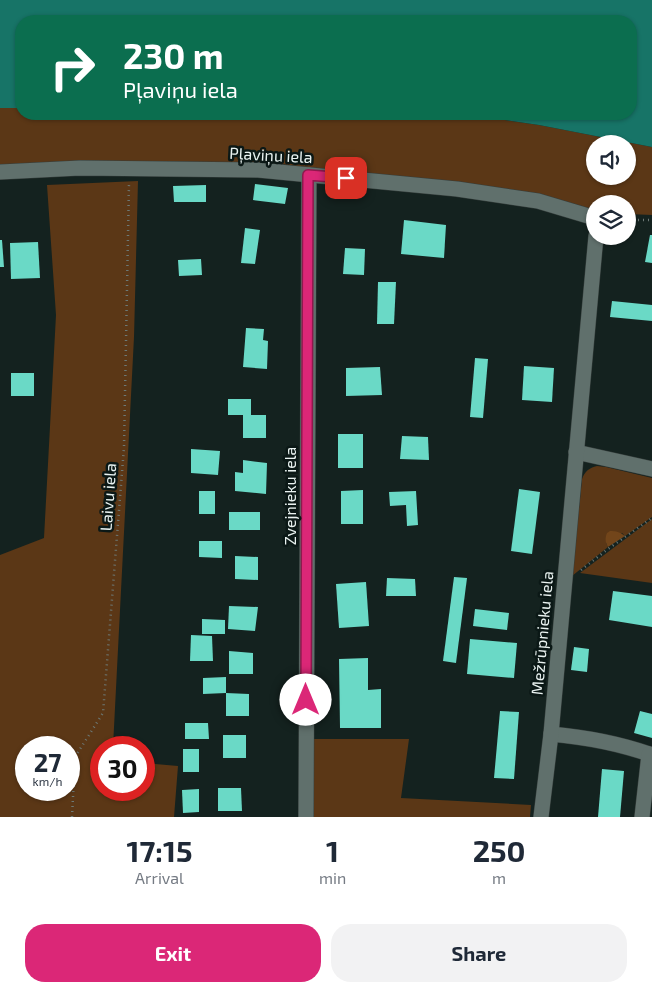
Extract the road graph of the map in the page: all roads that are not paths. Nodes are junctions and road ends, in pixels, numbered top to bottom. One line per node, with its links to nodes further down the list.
1 (0, 172): 2 (street, Pļaviņu iela)
2 (308, 175): 3 (street, Pļaviņu iela); 9 (street, Zvejnieku iela)
3 (586, 215)
4 (595, 245): 5 (street, Mežrūpnieku iela)
5 (576, 452): 6 (street); 7 (street, Mežrūpnieku iela)
6 (652, 469)
7 (551, 734): 8 (street); 10 (street, Mežrūpnieku iela)
8 (651, 755): 11 (street)
9 (306, 817)
10 (540, 817)
11 (642, 817)

